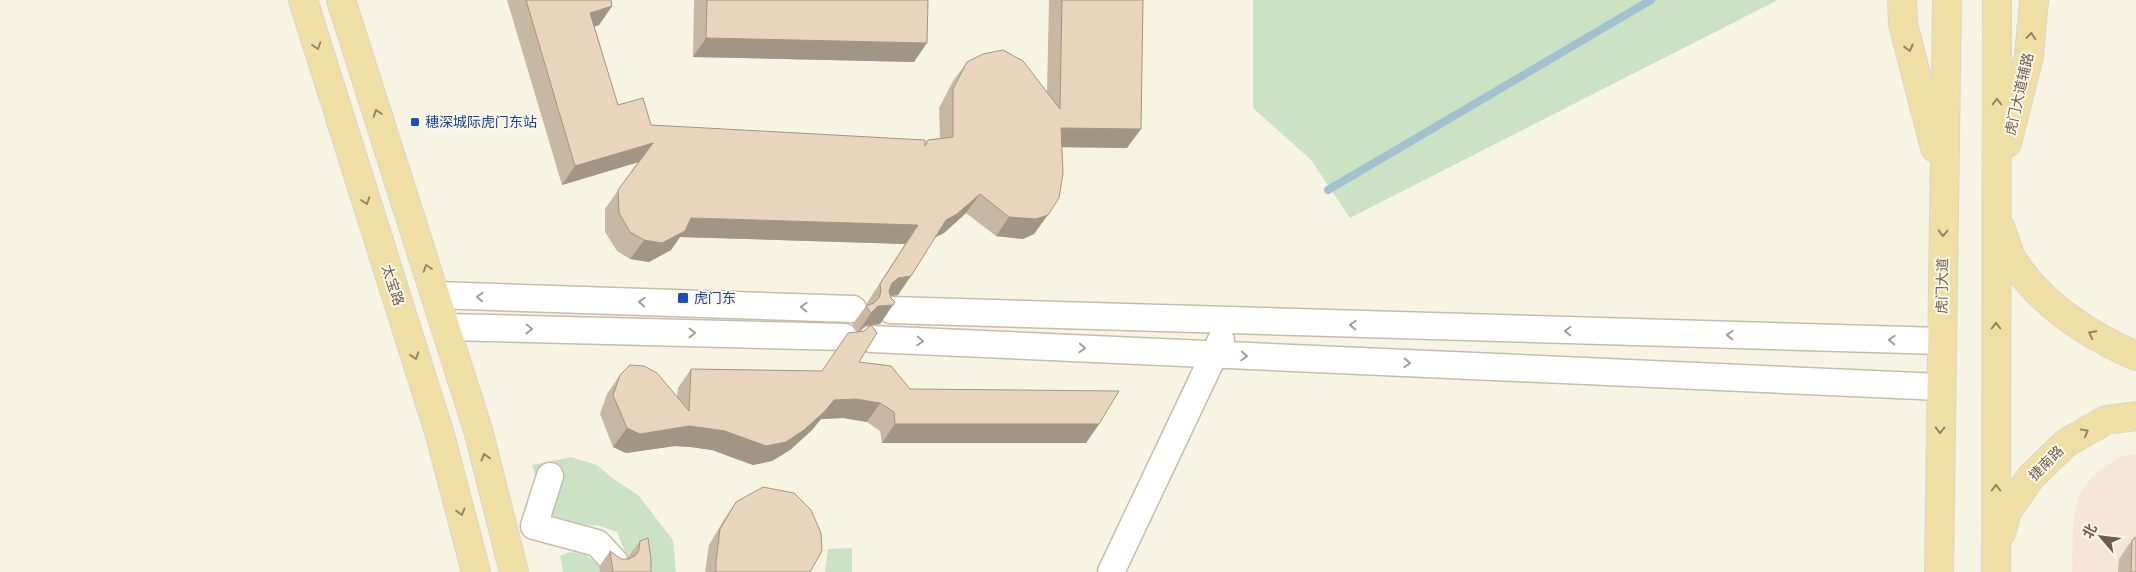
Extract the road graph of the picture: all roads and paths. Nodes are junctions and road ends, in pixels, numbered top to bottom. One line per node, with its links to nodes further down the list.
1 (303, 0): 25 (main road, 太宝路, one-way to 25)
2 (341, 0): 10 (main road, one-way to 2)
3 (1902, 0): 7 (main road, one-way to 7)
4 (1947, 0): 7 (main road, 虎门大道)
5 (1997, 0): 8 (main road, one-way to 5)
6 (2034, 0): 8 (main road, 虎门大道辅路, one-way to 6)
7 (1944, 184): 17 (main road, 虎门大道, one-way to 17)
8 (1996, 186): 9 (main road)
9 (1996, 217): 19 (main road, one-way to 9); 24 (main road, one-way to 9)
10 (436, 295): 11 (street, one-way to 10); 14 (main road)
11 (853, 309)
12 (891, 310): 13 (street)
13 (1229, 321): 17 (street, one-way to 13); 18 (street)
14 (446, 327): 15 (street, one-way to 15); 26 (main road, one-way to 14)
15 (844, 337)
16 (871, 339): 18 (street, one-way to 18)
17 (1941, 341): 20 (main road, 虎门大道)
18 (1214, 354): 20 (street, one-way to 20); 27 (street)
19 (2136, 356)
20 (1941, 387): 28 (main road, 虎门大道, one-way to 28)
21 (2136, 416): 24 (main road, 捷南路, one-way to 21)
22 (550, 476): 23 (street)
23 (614, 561)
24 (1996, 562)
25 (476, 572)
26 (514, 572)
27 (1111, 572)
28 (1939, 572)

